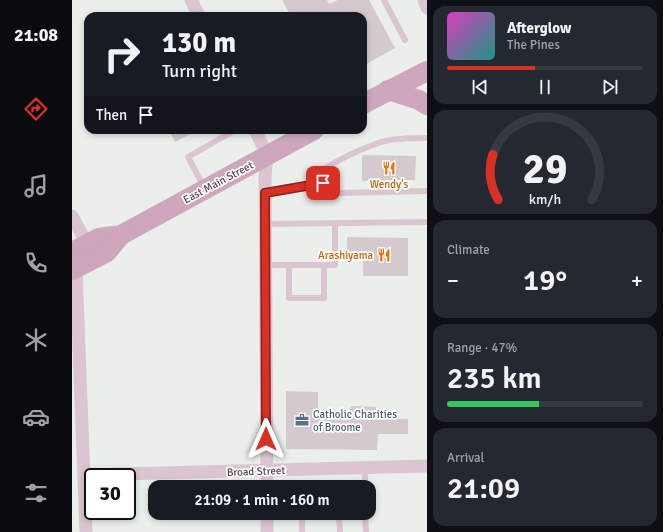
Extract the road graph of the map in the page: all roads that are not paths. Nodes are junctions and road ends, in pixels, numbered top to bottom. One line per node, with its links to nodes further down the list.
1 (191, 0): 6 (street)
2 (384, 0): 7 (lane)
3 (424, 0): 4 (lane); 5 (street)
4 (427, 0)
5 (427, 8)
6 (197, 12)
7 (405, 40)
8 (427, 71): 9 (main road)
9 (388, 90): 10 (main road); 11 (main road)
10 (367, 102)
11 (427, 105)
12 (228, 134): 18 (lane)
13 (257, 134): 16 (street)
14 (307, 134): 16 (main road, East Main Street)
15 (427, 138): 17 (lane)
16 (267, 156): 18 (main road, East Main Street); 20 (street)
17 (323, 183): 19 (lane); 20 (lane)
18 (205, 189): 25 (main road, East Main Street)
19 (427, 191)
20 (265, 193): 24 (street)
21 (72, 216): 26 (street)
22 (427, 222): 23 (lane)
23 (335, 223): 24 (lane); 29 (lane)
24 (266, 224): 27 (street)
25 (121, 234): 26 (main road, East Main Street); 26 (main road, East Main Street)
26 (77, 259): 31 (street)
27 (266, 265): 28 (lane); 33 (street)
28 (289, 265): 29 (lane); 29 (lane)
29 (324, 265)
30 (427, 466): 32 (street, Broad Street)
31 (85, 468)
32 (365, 468): 33 (street, Broad Street); 36 (lane)
33 (266, 470): 34 (street, Broad Street); 35 (street)
34 (136, 474)
35 (267, 480)
36 (365, 480)
37 (86, 520): 42 (street)
38 (267, 520): 43 (street)
39 (302, 520): 44 (lane)
40 (339, 520): 45 (lane)
41 (365, 520): 46 (lane)
42 (86, 532)
43 (267, 532)
44 (302, 532)
45 (340, 532)
46 (366, 532)

